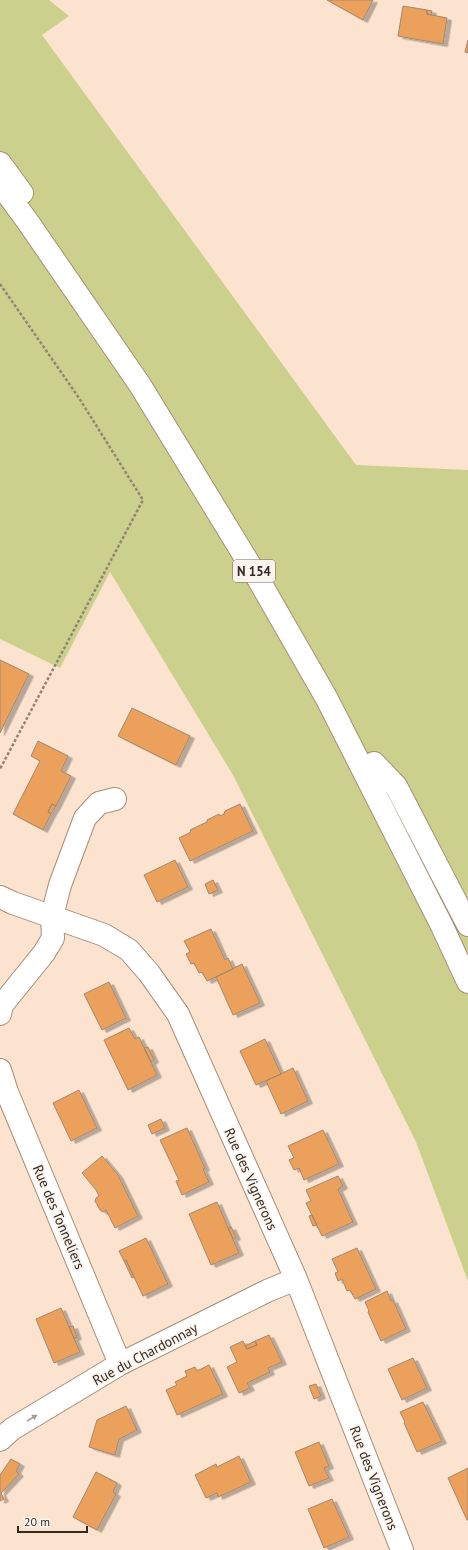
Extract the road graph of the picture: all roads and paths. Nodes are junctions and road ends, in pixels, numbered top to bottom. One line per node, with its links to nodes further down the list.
1 (0, 163): 4 (main road, N 154)
2 (0, 184): 11 (main road, N 154)
3 (0, 284): 5 (path)
4 (374, 763): 9 (main road); 10 (main road, N 154)
5 (0, 769)
6 (115, 799): 8 (main road)
7 (0, 897): 8 (main road, Rue des Vignerons)
8 (52, 916): 12 (main road); 14 (main road, Rue des Vignerons)
9 (468, 925)
10 (468, 951)
11 (468, 982)
12 (0, 1014)
13 (0, 1070): 15 (main road, Rue des Tonneliers)
14 (296, 1278): 15 (main road, Rue du Chardonnay); 17 (main road, Rue des Vignerons)
15 (120, 1364): 16 (main road, Rue du Chardonnay, one-way to 15)
16 (0, 1440)
17 (402, 1550)

